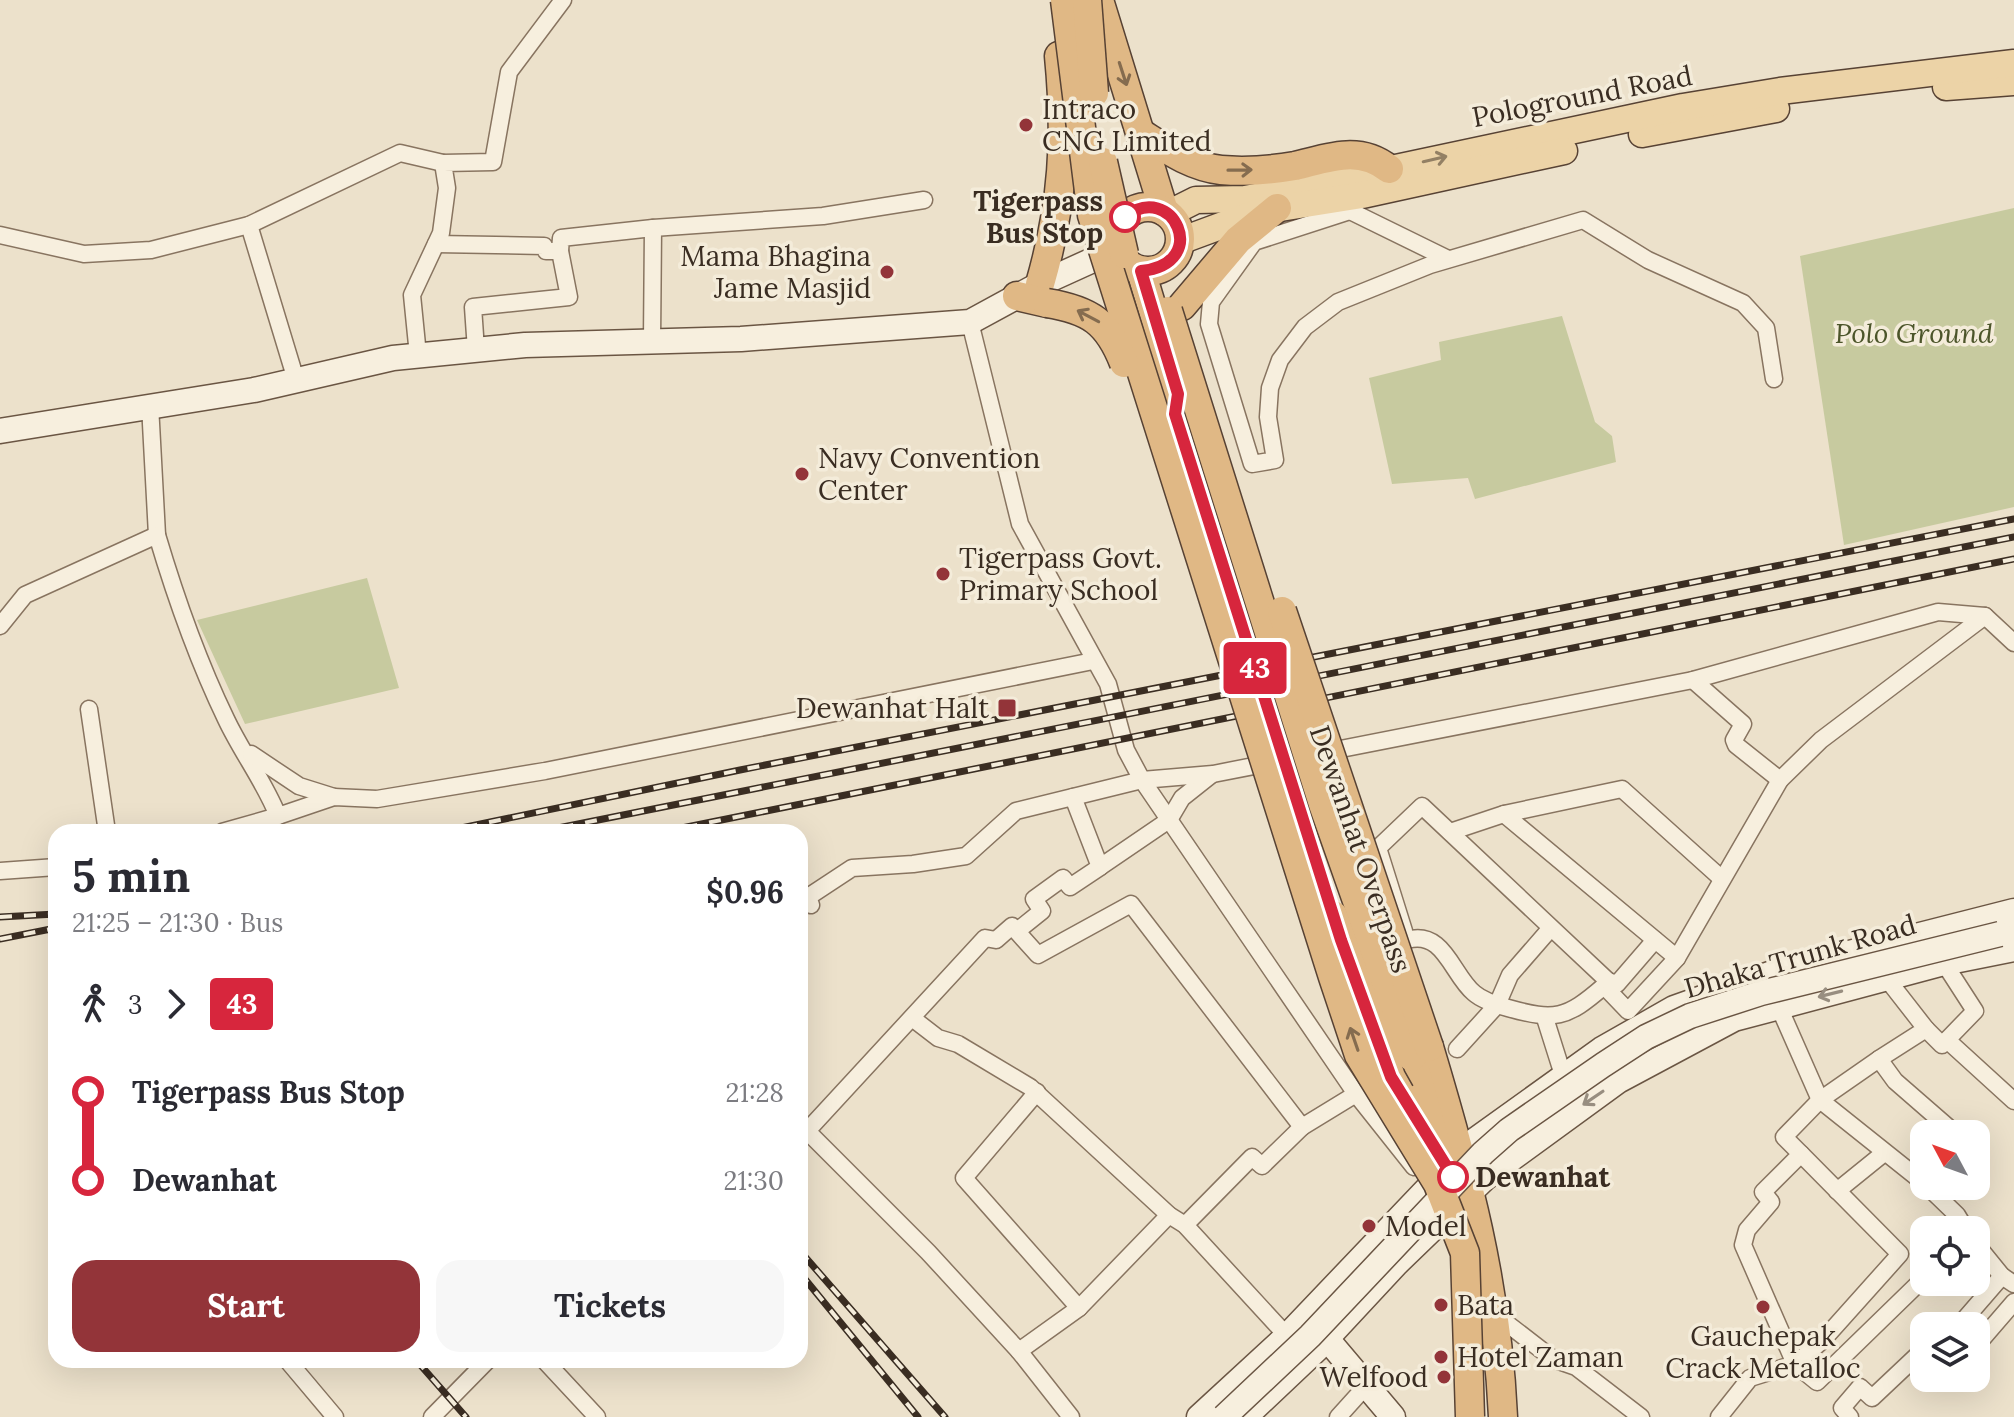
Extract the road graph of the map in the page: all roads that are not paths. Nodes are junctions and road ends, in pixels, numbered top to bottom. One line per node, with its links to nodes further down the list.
1 (563, 0): 8 (street)
2 (1087, 0): 32 (highway, bridge)
3 (1099, 0): 7 (highway, one-way to 7)
4 (1060, 6): 14 (highway); 23 (highway); 47 (highway, bridge)
5 (2014, 63): 9 (main road, Pologround Road, one-way to 5)
6 (2014, 82): 11 (main road, Pologround Road)
7 (1142, 134): 9 (highway, one-way to 9); 13 (highway)
8 (443, 163): 15 (street); 18 (street)
9 (1389, 169): 13 (main road, Pologround Road)
10 (924, 200): 16 (street)
11 (1339, 206): 12 (main road, Pologround Road); 21 (street); 21 (street)
12 (1277, 208): 22 (main road, Pologround Road); 24 (highway)
13 (1166, 212): 14 (highway); 22 (highway)
14 (1125, 217): 19 (highway)
15 (249, 225): 17 (street); 30 (street)
16 (653, 228): 20 (street); 26 (street)
17 (0, 235)
18 (436, 244): 20 (street); 28 (street)
19 (1117, 249): 22 (highway); 23 (main road)
20 (560, 251): 27 (street)
21 (1448, 259): 29 (street)
22 (1161, 260): 24 (highway, Dewanhat Overpass); 32 (highway)
23 (1035, 294): 25 (main road); 47 (highway, one-way to 23, bridge)
24 (1175, 308): 89 (highway, Dewanhat Overpass, bridge)
25 (970, 322): 26 (main road); 38 (street)
26 (652, 341): 27 (main road)
27 (476, 350): 28 (main road)
28 (418, 355): 30 (main road)
29 (1774, 379)
30 (296, 380): 31 (main road)
31 (150, 405): 33 (main road); 34 (street)
32 (1175, 414): 123 (highway, bridge)
33 (0, 431)
34 (157, 535): 36 (street); 41 (street)
35 (1985, 616): 37 (street); 39 (street); 44 (street)
36 (0, 626)
37 (2014, 643)
38 (1093, 661): 43 (street); 45 (street)
39 (1693, 680): 42 (street); 44 (street)
40 (89, 709): 51 (street)
41 (244, 749): 45 (street); 49 (street)
42 (1213, 774): 43 (street); 50 (street)
43 (1142, 780): 46 (street); 50 (street)
44 (1780, 780): 57 (street)
45 (334, 797): 49 (street)
46 (1073, 797): 54 (street); 58 (street)
47 (1278, 798): 121 (highway, one-way to 47, bridge)
48 (1504, 814): 53 (street); 57 (street); 64 (street)
49 (278, 816): 52 (street)
50 (1169, 820): 54 (street); 79 (street)
51 (106, 824)
52 (250, 824)
53 (1450, 832): 60 (street); 63 (street)
54 (1100, 867): 61 (street)
55 (48, 868): 56 (street)
56 (0, 871)
57 (1722, 879): 65 (street)
58 (811, 905)
59 (2014, 911): 77 (main road)
60 (1550, 929): 68 (street); 69 (street)
61 (1017, 931): 71 (street); 84 (street)
62 (2011, 935): 66 (main road, Dhaka Trunk Road); 117 (main road, Dhaka Trunk Road, bridge)
63 (1407, 940): 69 (street); 89 (street)
64 (1655, 940): 65 (street); 68 (street)
65 (1677, 958): 68 (street)
66 (1944, 963): 67 (main road, Dhaka Trunk Road); 74 (street)
67 (1887, 979): 70 (main road, Dhaka Trunk Road, one-way to 70); 73 (street)
68 (1606, 984): 72 (street)
69 (1497, 1005): 72 (street); 75 (street)
70 (1779, 1007): 80 (street); 89 (main road, Dhaka Trunk Road, one-way to 89)
71 (912, 1018): 78 (street); 83 (street)
72 (1545, 1018): 77 (street)
73 (1926, 1029): 74 (street); 76 (street)
74 (1947, 1040): 81 (street)
75 (1457, 1049)
76 (1879, 1059): 80 (street); 82 (street)
77 (1563, 1075): 89 (main road)
78 (1037, 1092): 92 (street); 99 (street)
79 (1356, 1094): 84 (street); 89 (street)
80 (1820, 1100): 86 (street); 87 (street)
81 (2014, 1101)
82 (1940, 1120)
83 (808, 1122)
84 (1302, 1127): 94 (street)
85 (808, 1132): 105 (street)
86 (1884, 1153): 88 (street); 90 (street)
87 (1801, 1154): 90 (street); 107 (street)
88 (1910, 1169)
89 (1453, 1175): 101 (highway); 103 (main road); 104 (main road, Dhaka Trunk Road); 122 (highway)
90 (1837, 1191): 107 (street)
91 (1944, 1200): 93 (street)
92 (1169, 1215): 94 (street); 99 (street)
93 (1958, 1216)
94 (1185, 1225): 103 (street)
95 (1990, 1260): 96 (street)
96 (2008, 1280): 100 (street)
97 (1910, 1292): 107 (street)
98 (2014, 1302): 102 (street)
99 (1079, 1308): 105 (street)
100 (1973, 1312)
101 (1496, 1315): 124 (highway); 125 (street)
102 (1990, 1330)
103 (1287, 1336): 116 (main road)
104 (1327, 1339): 111 (main road); 118 (main road, Dhaka Trunk Road)
105 (1019, 1351): 115 (street)
106 (1910, 1362): 127 (street)
107 (1795, 1364): 126 (street)
108 (294, 1368): 112 (street)
109 (480, 1368): 113 (street)
110 (551, 1368): 114 (street)
111 (1366, 1386): 119 (street); 120 (main road)
112 (335, 1417)
113 (432, 1417)
114 (597, 1417)
115 (1071, 1417)
116 (1199, 1417)
117 (1224, 1417)
118 (1245, 1417)
119 (1338, 1417)
120 (1393, 1417)
121 (1470, 1417)
122 (1476, 1417)
123 (1494, 1417)
124 (1503, 1417)
125 (1641, 1417)
126 (1719, 1417)
127 (1850, 1417)

